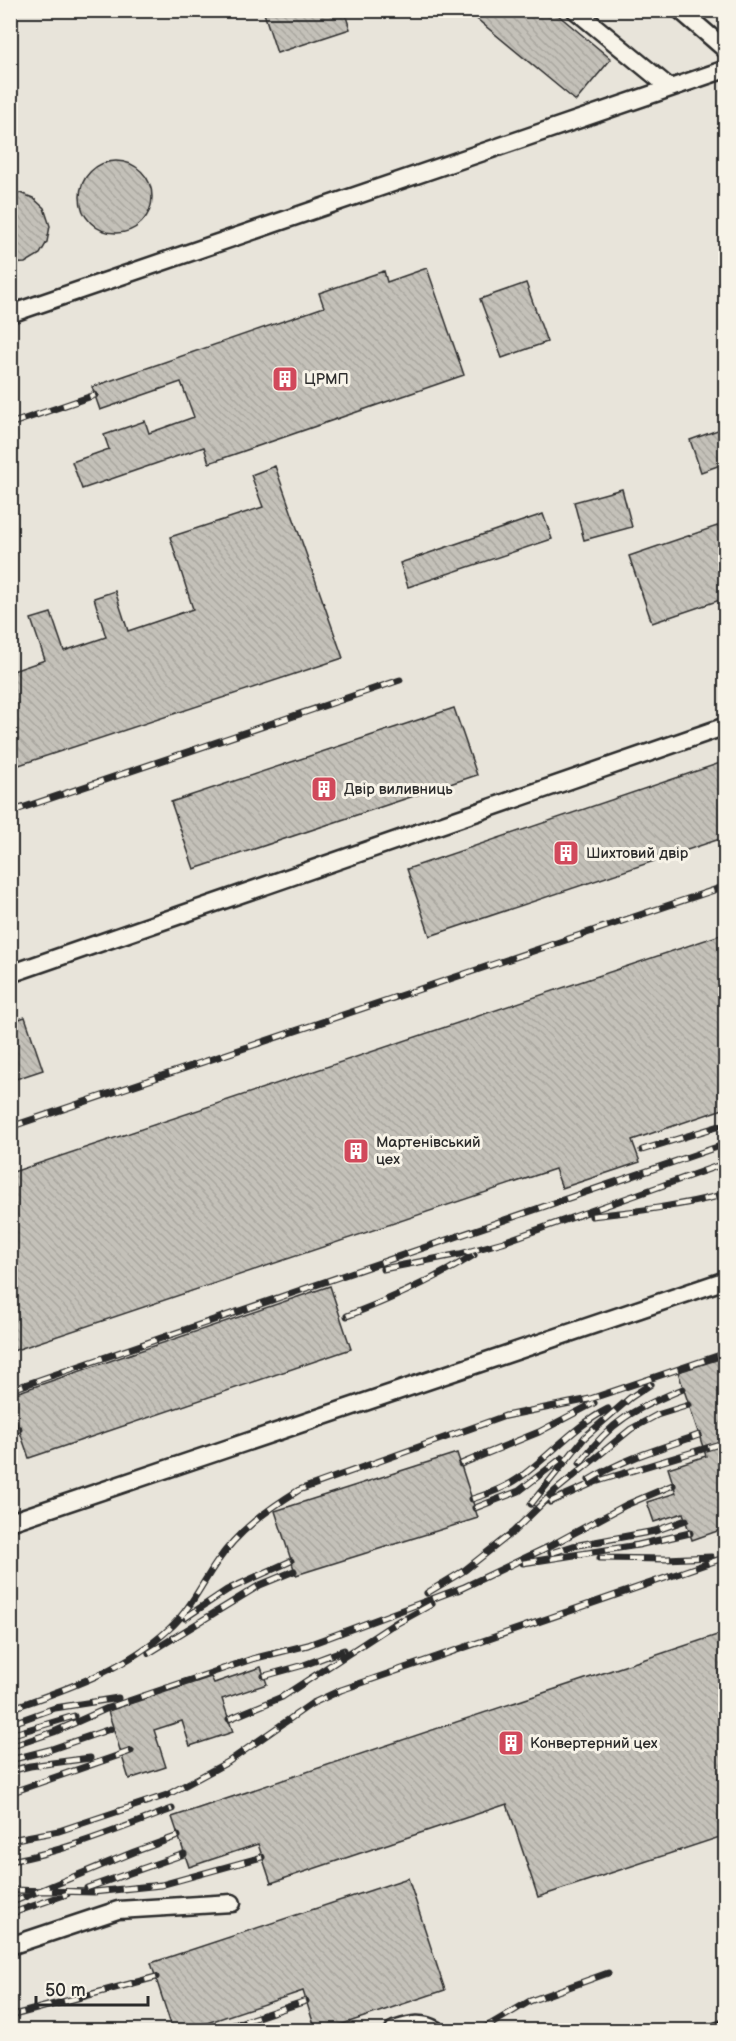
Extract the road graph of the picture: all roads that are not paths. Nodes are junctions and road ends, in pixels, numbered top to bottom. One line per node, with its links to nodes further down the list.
1 (575, 10): 5 (lane)
2 (680, 10): 3 (lane)
3 (726, 50)
4 (726, 69): 5 (lane)
5 (670, 88): 6 (lane)
6 (10, 314)
7 (726, 726): 8 (lane)
8 (10, 974)
9 (726, 1280): 10 (lane)
10 (10, 1522)
11 (232, 1903): 12 (lane)
12 (10, 1946)
13 (394, 2031): 14 (lane)
14 (436, 2031)

